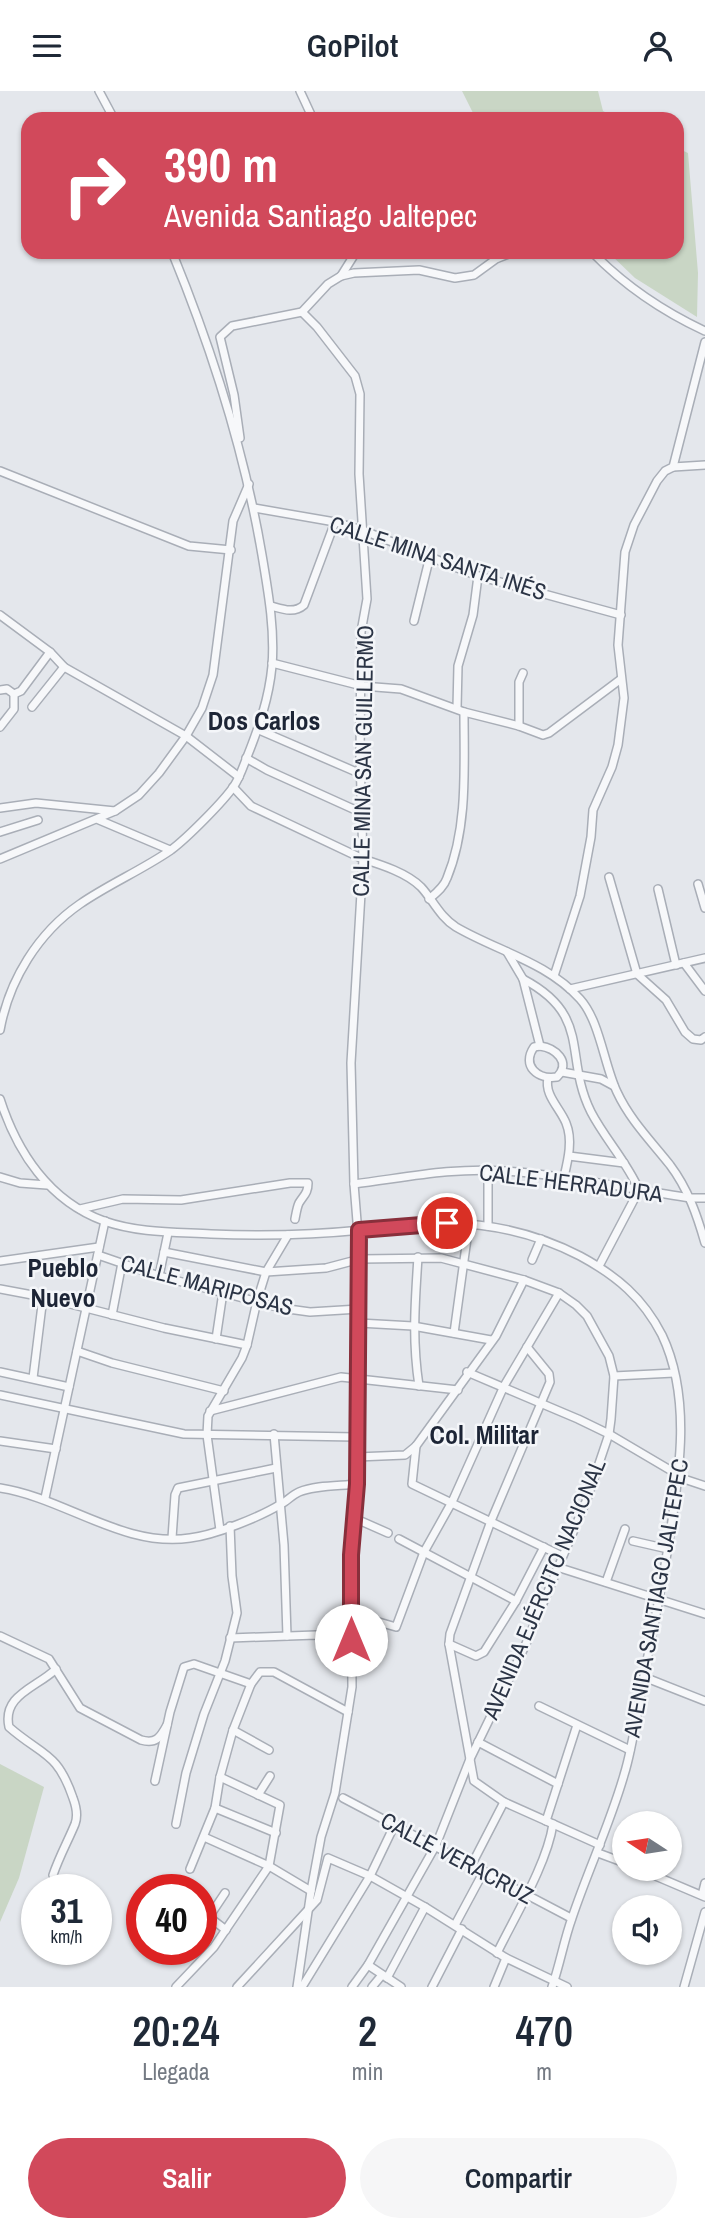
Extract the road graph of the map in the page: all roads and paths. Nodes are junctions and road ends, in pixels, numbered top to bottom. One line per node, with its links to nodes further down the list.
1 (99, 91): 3 (street)
2 (304, 93): 4 (street)
3 (110, 112)
4 (311, 112)
5 (175, 259): 13 (street)
6 (352, 259): 9 (street)
7 (496, 259): 9 (street)
8 (600, 259): 11 (street)
9 (341, 276): 10 (street)
10 (302, 312): 13 (street); 20 (street, CALLE MINA SAN GUILLERMO)
11 (705, 331)
12 (705, 342): 15 (street)
13 (241, 451): 17 (street)
14 (705, 465): 15 (street)
15 (673, 467): 26 (street)
16 (0, 471): 21 (street)
17 (249, 484): 18 (street); 21 (street)
18 (254, 508): 19 (street, CALLE MINA SANTA INÉS); 24 (street)
19 (335, 522): 20 (street, CALLE MINA SANTA INÉS); 24 (street)
20 (362, 530): 22 (street, CALLE MINA SANTA INÉS); 33 (street, CALLE MINA SAN GUILLERMO)
21 (231, 550): 41 (street)
22 (430, 556): 23 (street, CALLE MINA SANTA INÉS); 27 (street)
23 (478, 576): 26 (street, CALLE MINA SANTA INÉS); 37 (street)
24 (271, 606): 29 (street)
25 (0, 615): 28 (street)
26 (621, 615): 32 (street)
27 (414, 621)
28 (50, 652): 30 (street); 35 (street)
29 (272, 663): 33 (street); 40 (street)
30 (64, 667): 36 (street); 41 (street)
31 (523, 673): 38 (street)
32 (621, 679): 38 (street); 64 (street)
33 (362, 686): 37 (street); 43 (street, CALLE MINA SAN GUILLERMO)
34 (1, 689): 35 (street)
35 (14, 694): 39 (street)
36 (32, 707)
37 (461, 710): 38 (street); 58 (street)
38 (519, 726)
39 (0, 727)
40 (258, 730): 42 (street); 43 (street)
41 (186, 736): 44 (street); 47 (street)
42 (246, 758): 44 (street); 48 (street)
43 (361, 774): 48 (street, CALLE MINA SAN GUILLERMO)
44 (239, 777): 45 (street)
45 (233, 787): 52 (street); 54 (street)
46 (0, 808): 47 (street)
47 (115, 811): 50 (street)
48 (362, 813): 54 (street, CALLE MINA SAN GUILLERMO)
49 (38, 820): 51 (street)
50 (99, 820): 52 (street); 53 (street)
51 (0, 832)
52 (170, 850): 69 (street)
53 (0, 859)
54 (363, 859): 58 (street); 83 (street, CALLE MINA SAN GUILLERMO)
55 (609, 877): 63 (street)
56 (698, 884): 59 (street)
57 (658, 889): 62 (street)
58 (429, 899): 60 (street)
59 (705, 908)
60 (506, 951): 64 (street); 65 (street)
61 (705, 958): 62 (street)
62 (680, 964): 63 (street); 67 (street)
63 (637, 974): 66 (street); 71 (street)
64 (555, 976): 66 (street)
65 (523, 979): 72 (street); 74 (street)
66 (570, 989): 76 (street)
67 (705, 991)
68 (0, 994): 69 (street)
69 (9, 995): 70 (street)
70 (0, 1030)
71 (705, 1037)
72 (540, 1046): 73 (street); 75 (street)
73 (562, 1072): 74 (street); 75 (street)
74 (581, 1076): 76 (street); 79 (street)
75 (548, 1077): 78 (street)
76 (614, 1086): 86 (street)
77 (0, 1099): 84 (street, AVENIDA SANTIAGO JALTEPEC)
78 (569, 1156): 79 (street); 82 (street)
79 (624, 1163): 85 (street)
80 (488, 1171): 82 (street, CALLE HERRADURA); 83 (street, CALLE HERRADURA); 92 (street)
81 (0, 1177): 84 (street)
82 (564, 1177): 85 (street, CALLE HERRADURA)
83 (354, 1184): 93 (street, CALLE MINA SAN GUILLERMO)
84 (47, 1185): 88 (street, AVENIDA SANTIAGO JALTEPEC)
85 (639, 1190): 86 (street, CALLE HERRADURA); 106 (street)
86 (691, 1198): 87 (street, CALLE HERRADURA); 97 (street)
87 (705, 1198)
88 (80, 1209): 89 (street); 90 (street, AVENIDA SANTIAGO JALTEPEC)
89 (295, 1219)
90 (105, 1221): 94 (street, AVENIDA SANTIAGO JALTEPEC); 98 (street)
91 (468, 1224): 92 (street, AVENIDA SANTIAGO JALTEPEC); 93 (street, AVENIDA SANTIAGO JALTEPEC); 105 (street)
92 (488, 1226): 96 (street, AVENIDA SANTIAGO JALTEPEC)
93 (359, 1230): 95 (street, AVENIDA SANTIAGO JALTEPEC); 101 (street, CALLE MINA SAN GUILLERMO)
94 (168, 1233): 95 (street, AVENIDA SANTIAGO JALTEPEC); 99 (street)
95 (288, 1235): 107 (street)
96 (541, 1239): 102 (street); 106 (street, AVENIDA SANTIAGO JALTEPEC)
97 (705, 1243)
98 (98, 1251): 103 (street); 104 (street, CALLE MARIPOSAS); 115 (street)
99 (164, 1252): 107 (street, AVENIDA EJÉRCITO NACIONAL); 108 (street)
100 (418, 1257): 101 (street, AVENIDA EJÉRCITO NACIONAL); 105 (street, AVENIDA EJÉRCITO NACIONAL); 119 (street)
101 (360, 1259): 107 (street, AVENIDA EJÉRCITO NACIONAL); 116 (street, CALLE MINA SAN GUILLERMO)
102 (532, 1260)
103 (0, 1261)
104 (122, 1263): 108 (street, CALLE MARIPOSAS); 117 (street)
105 (463, 1263): 109 (street, AVENIDA EJÉRCITO NACIONAL); 120 (street)
106 (599, 1266): 128 (street, AVENIDA SANTIAGO JALTEPEC)
107 (266, 1272): 114 (street)
108 (159, 1276): 111 (street, CALLE MARIPOSAS)
109 (524, 1280): 112 (street, AVENIDA EJÉRCITO NACIONAL); 122 (street)
110 (0, 1289): 113 (street)
111 (223, 1292): 114 (street, CALLE MARIPOSAS); 121 (street)
112 (559, 1293): 124 (street); 129 (street, AVENIDA EJÉRCITO NACIONAL)
113 (43, 1297): 115 (street); 130 (street)
114 (257, 1301): 116 (street, CALLE MARIPOSAS); 123 (street)
115 (86, 1307): 117 (street); 125 (street)
116 (359, 1309): 118 (street, CALLE MINA SAN GUILLERMO)
117 (112, 1315): 121 (street)
118 (359, 1323): 119 (street); 131 (street, CALLE MINA SAN GUILLERMO)
119 (413, 1325): 120 (street); 132 (street)
120 (454, 1333): 122 (street)
121 (216, 1339): 123 (street)
122 (491, 1340): 127 (street)
123 (247, 1345): 135 (street)
124 (527, 1347): 133 (street); 138 (street)
125 (77, 1350): 134 (street); 135 (street)
126 (0, 1372): 130 (street)
127 (467, 1372): 133 (street); 136 (street)
128 (674, 1373): 129 (street); 150 (street, AVENIDA SANTIAGO JALTEPEC)
129 (614, 1376): 142 (street, AVENIDA EJÉRCITO NACIONAL)
130 (33, 1378): 134 (street)
131 (358, 1378): 132 (street); 140 (street); 144 (street, CALLE MINA SAN GUILLERMO)
132 (419, 1385): 136 (street)
133 (504, 1386): 138 (street); 156 (street)
134 (69, 1387): 139 (street)
135 (224, 1391): 140 (street)
136 (458, 1391): 146 (street)
137 (0, 1395): 139 (street)
138 (541, 1404): 142 (street); 159 (street)
139 (64, 1410): 143 (street); 147 (street)
140 (210, 1411): 143 (street)
141 (274, 1434): 143 (street); 144 (street); 149 (street)
142 (609, 1434): 150 (street); 170 (street, AVENIDA EJÉRCITO NACIONAL)
143 (207, 1435): 151 (street)
144 (356, 1437): 148 (street, CALLE MINA SAN GUILLERMO)
145 (0, 1441): 147 (street)
146 (416, 1446): 148 (street); 156 (street)
147 (56, 1450): 155 (street)
148 (357, 1457): 152 (street, CALLE MINA SAN GUILLERMO)
149 (276, 1468): 151 (street); 157 (street)
150 (679, 1476): 153 (street); 168 (street, AVENIDA SANTIAGO JALTEPEC)
151 (214, 1480): 161 (street); 164 (street)
152 (357, 1484): 157 (street); 158 (street, CALLE MINA SAN GUILLERMO)
153 (705, 1486)
154 (0, 1488): 155 (street)
155 (45, 1498): 164 (street)
156 (452, 1502): 159 (street); 169 (street)
157 (280, 1505): 160 (street); 178 (street)
158 (354, 1518): 163 (street); 180 (street, CALLE MINA SAN GUILLERMO)
159 (491, 1521): 167 (street); 172 (street)
160 (230, 1526): 161 (street); 179 (street)
161 (220, 1529): 164 (street)
162 (625, 1529): 173 (street)
163 (388, 1533)
164 (172, 1538)
165 (399, 1539): 169 (street)
166 (633, 1541): 168 (street)
167 (544, 1547): 170 (street); 175 (street)
168 (668, 1549): 174 (street, AVENIDA SANTIAGO JALTEPEC)
169 (424, 1552): 172 (street); 182 (street)
170 (562, 1556): 171 (street, AVENIDA EJÉRCITO NACIONAL)
171 (557, 1567): 173 (street); 193 (street, AVENIDA EJÉRCITO NACIONAL)
172 (470, 1576): 175 (street); 181 (street)
173 (606, 1582): 174 (street)
174 (660, 1600): 176 (street); 185 (street, AVENIDA SANTIAGO JALTEPEC)
175 (516, 1601): 181 (street)
176 (705, 1614)
177 (0, 1636): 183 (street)
178 (287, 1636): 179 (street); 180 (street)
179 (230, 1638): 184 (street)
180 (351, 1640): 182 (street, CALLE MINA SAN GUILLERMO)
181 (449, 1644): 196 (street)
182 (352, 1664): 189 (street)
183 (56, 1669): 190 (street); 217 (street)
184 (220, 1672): 186 (street); 190 (street); 206 (street)
185 (644, 1677): 187 (street); 195 (street, AVENIDA SANTIAGO JALTEPEC)
186 (251, 1684): 189 (street); 192 (street)
187 (705, 1701)
188 (539, 1706): 191 (street)
189 (348, 1712): 221 (street)
190 (167, 1725): 199 (street)
191 (577, 1725): 195 (street); 200 (street)
192 (233, 1730): 194 (street); 198 (street)
193 (478, 1742): 196 (street, AVENIDA EJÉRCITO NACIONAL); 200 (street)
194 (270, 1750)
195 (630, 1750): 211 (street, AVENIDA SANTIAGO JALTEPEC)
196 (470, 1759): 203 (street); 210 (street, AVENIDA EJÉRCITO NACIONAL)
197 (270, 1776): 201 (street)
198 (220, 1777): 201 (street); 204 (street)
199 (155, 1781)
200 (558, 1784): 205 (street)
201 (258, 1795): 208 (street)
202 (343, 1798): 207 (street, CALLE VERACRUZ)
203 (504, 1801): 205 (street); 213 (street)
204 (215, 1808): 208 (street); 209 (street)
205 (549, 1822): 211 (street); 223 (street)
206 (176, 1824)
207 (395, 1824): 210 (street, CALLE VERACRUZ); 218 (street)
208 (276, 1833): 214 (street)
209 (204, 1837): 214 (street); 215 (street)
210 (436, 1845): 213 (street, CALLE VERACRUZ); 225 (street, AVENIDA EJÉRCITO NACIONAL)
211 (599, 1849): 212 (street); 230 (street, AVENIDA SANTIAGO JALTEPEC)
212 (612, 1856)
213 (472, 1864): 216 (street, CALLE VERACRUZ)
214 (269, 1866): 221 (street); 233 (street)
215 (190, 1869)
216 (484, 1871): 223 (street, CALLE VERACRUZ); 232 (street)
217 (53, 1874)
218 (370, 1876): 225 (street); 228 (street); 241 (street)
219 (669, 1881): 224 (street)
220 (705, 1883): 224 (street)
221 (311, 1891): 228 (street)
222 (225, 1893): 226 (street)
223 (526, 1895): 230 (street, CALLE VERACRUZ); 234 (street)
224 (704, 1896)
225 (407, 1897): 227 (street); 236 (street, AVENIDA EJÉRCITO NACIONAL)
226 (217, 1905)
227 (425, 1907): 232 (street); 237 (street)
228 (307, 1912): 240 (street); 241 (street)
229 (705, 1912): 248 (street)
230 (571, 1918): 238 (street, AVENIDA SANTIAGO JALTEPEC)
231 (217, 1923): 233 (street)
232 (458, 1927): 234 (street); 245 (street)
233 (226, 1930): 239 (street)
234 (497, 1953): 235 (street)
235 (506, 1958): 238 (street); 246 (street)
236 (368, 1965): 237 (street); 242 (street, AVENIDA EJÉRCITO NACIONAL)
237 (384, 1976): 243 (street); 244 (street)
238 (553, 1983): 247 (street)
239 (176, 1987)
240 (237, 1987)
241 (299, 1987)
242 (352, 1987)
243 (372, 1987)
244 (401, 1987)
245 (432, 1987)
246 (494, 1987)
247 (567, 1987)
248 (684, 1987)

